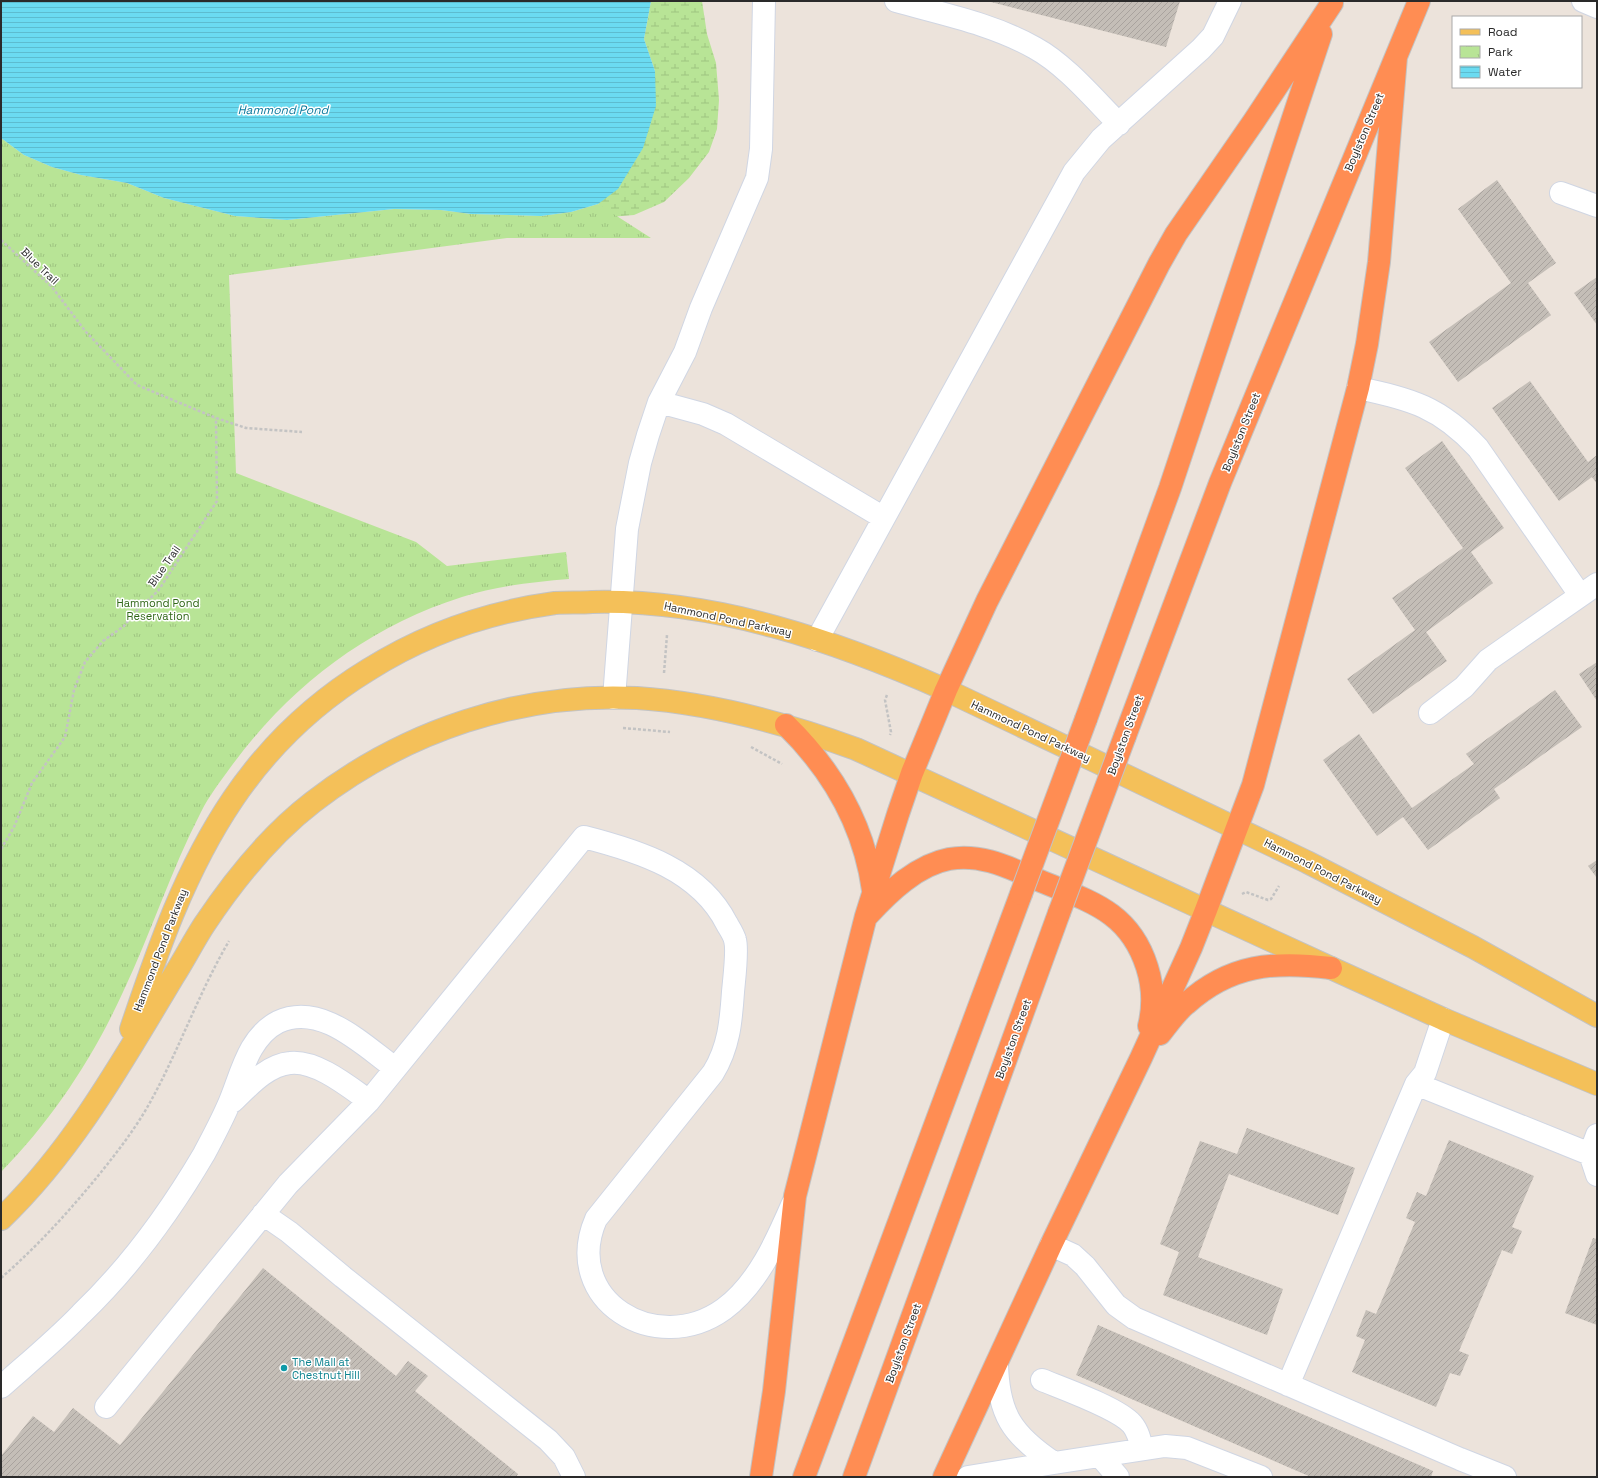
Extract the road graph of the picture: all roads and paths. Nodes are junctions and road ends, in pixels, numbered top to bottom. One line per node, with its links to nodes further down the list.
1 (764, 1): 14 (lane)
2 (896, 1): 9 (lane)
3 (1230, 1): 9 (lane)
4 (1419, 1): 8 (highway, Boylston Street)
5 (1583, 1): 7 (lane)
6 (1332, 2): 23 (highway); 70 (highway, bridge)
7 (1597, 7)
8 (1396, 57): 13 (highway); 71 (highway, Boylston Street, bridge)
9 (1118, 124): 17 (lane)
10 (1561, 193): 11 (lane)
11 (1597, 206)
12 (1, 240): 15 (path, Blue Trail)
13 (1358, 388): 18 (lane); 34 (highway)
14 (659, 402): 17 (lane); 19 (lane)
15 (216, 418): 16 (path, Blue Trail); 35 (path, Blue Trail)
16 (302, 432)
17 (884, 518): 21 (lane)
18 (1589, 590): 26 (lane)
19 (621, 602): 21 (main road, Hammond Pond Parkway); 25 (lane); 47 (main road, Hammond Pond Parkway)
20 (667, 632): 22 (path)
21 (817, 640): 23 (main road, Hammond Pond Parkway)
22 (664, 676)
23 (946, 690): 33 (highway); 34 (main road, Hammond Pond Parkway)
24 (888, 693): 30 (path)
25 (614, 698): 27 (main road, Hammond Pond Parkway); 47 (main road, Hammond Pond Parkway)
26 (1430, 713)
27 (786, 725): 33 (main road, Hammond Pond Parkway); 37 (highway)
28 (615, 728): 29 (path)
29 (676, 732)
30 (888, 737)
31 (748, 746): 32 (path)
32 (784, 765)
33 (912, 773): 37 (highway); 39 (main road, Hammond Pond Parkway)
34 (1236, 827): 39 (highway); 43 (main road, Hammond Pond Parkway)
35 (1, 849)
36 (1280, 886): 38 (path)
37 (873, 893): 40 (highway)
38 (1240, 900)
39 (1206, 910): 42 (main road, Hammond Pond Parkway); 45 (highway)
40 (866, 916): 45 (highway); 54 (highway)
41 (233, 935): 58 (path)
42 (1331, 968): 44 (main road, Hammond Pond Parkway); 45 (highway)
43 (1597, 1016)
44 (1443, 1019): 48 (lane); 49 (main road, Hammond Pond Parkway)
45 (1140, 1058): 57 (highway)
46 (395, 1068): 50 (lane); 51 (lane); 54 (lane)
47 (116, 1072): 56 (main road, Hammond Pond Parkway)
48 (1416, 1084): 52 (lane); 61 (lane)
49 (1597, 1084)
50 (369, 1101): 51 (lane); 55 (lane)
51 (229, 1105): 62 (lane)
52 (1593, 1145): 53 (lane)
53 (1597, 1174)
54 (795, 1196): 69 (highway)
55 (263, 1214): 63 (lane); 68 (lane)
56 (1, 1218)
57 (1051, 1246): 59 (highway); 61 (lane)
58 (1, 1278)
59 (998, 1363): 66 (lane); 72 (highway)
60 (1042, 1380): 64 (lane)
61 (1288, 1385): 67 (lane)
62 (1, 1387)
63 (106, 1407)
64 (1142, 1449): 65 (lane); 75 (lane)
65 (1100, 1456): 66 (lane); 74 (lane)
66 (1054, 1463): 73 (lane)
67 (1457, 1468): 76 (lane)
68 (574, 1477)
69 (761, 1477)
70 (804, 1477)
71 (854, 1477)
72 (944, 1477)
73 (968, 1477)
74 (1118, 1477)
75 (1260, 1477)
76 (1505, 1477)

